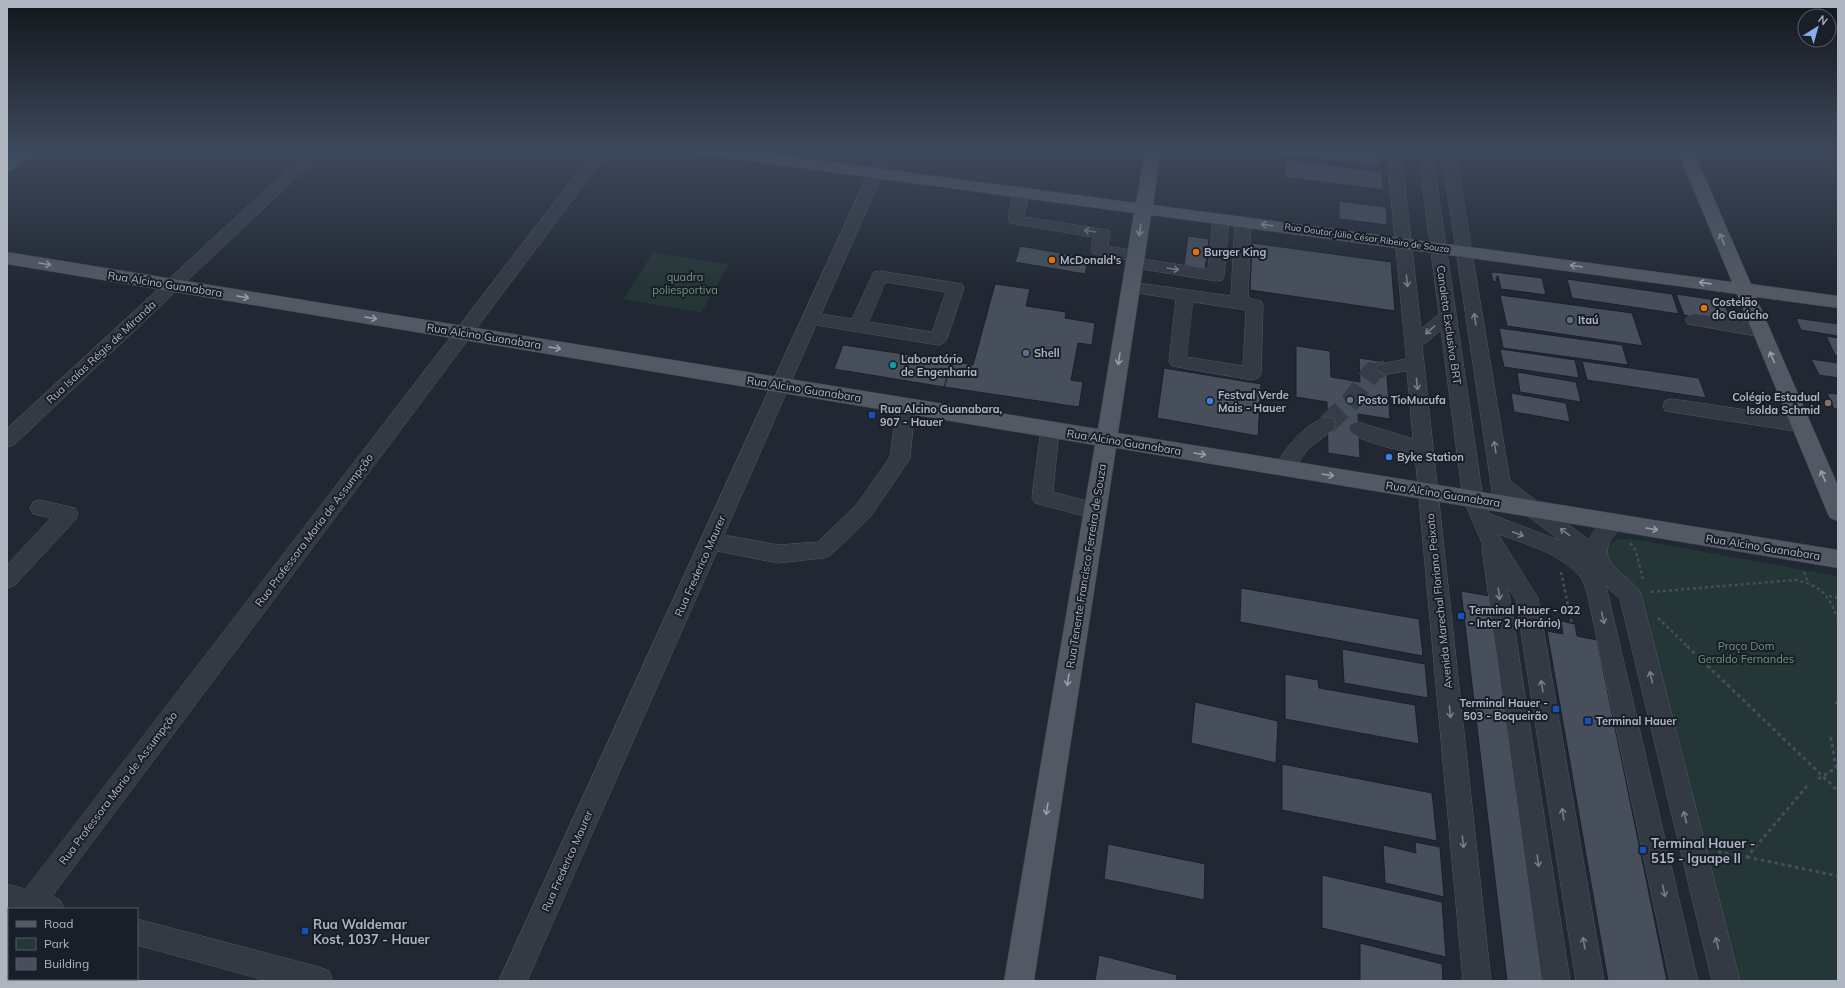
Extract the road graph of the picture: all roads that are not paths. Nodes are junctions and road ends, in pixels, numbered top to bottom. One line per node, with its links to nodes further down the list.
1 (268, 196): 19 (street, Rua Isaías Régis de Miranda)
2 (567, 196): 30 (street, Rua Professora Maria de Assumpção)
3 (866, 196): 26 (street, Rua Frederico Maurer)
4 (1020, 196): 18 (street, one-way to 4)
5 (1052, 196): 11 (main road, Rua Doutor Júlio César Ribeiro de Souza)
6 (1145, 196): 11 (main road, Rua Tenente Francisco Ferreira de Souza)
7 (1398, 196): 14 (street, Avenida Marechal Floriano Peixoto)
8 (1431, 196): 15 (street, Canaleta Exclusiva BRT)
9 (1455, 196): 16 (street)
10 (1704, 196): 21 (main road, one-way to 10)
11 (1143, 208): 12 (main road, Rua Doutor Júlio César Ribeiro de Souza); 18 (main road, Rua Tenente Francisco Ferreira de Souza, one-way to 18)
12 (1221, 219): 13 (main road, Rua Doutor Júlio César Ribeiro de Souza); 18 (street, one-way to 12)
13 (1243, 222): 14 (main road, Rua Doutor Júlio César Ribeiro de Souza, one-way to 13); 24 (street)
14 (1403, 243): 15 (main road, Rua Doutor Júlio César Ribeiro de Souza); 31 (street, Avenida Marechal Floriano Peixoto, one-way to 31)
15 (1438, 247): 16 (main road, Rua Doutor Júlio César Ribeiro de Souza); 25 (street, Canaleta Exclusiva BRT)
16 (1464, 251): 21 (main road, Rua Doutor Júlio César Ribeiro de Souza, one-way to 16); 46 (street, one-way to 16)
17 (7, 258): 19 (main road, Rua Alcino Guanabara, one-way to 19)
18 (1135, 259): 20 (main road, Rua Tenente Francisco Ferreira de Souza)
19 (173, 285): 30 (main road, Rua Alcino Guanabara, one-way to 30); 42 (street, Rua Isaías Régis de Miranda)
20 (1131, 287): 22 (street); 41 (main road, Rua Tenente Francisco Ferreira de Souza, one-way to 41)
21 (1743, 288): 23 (main road, Rua Doutor Júlio César Ribeiro de Souza); 29 (main road)
22 (1185, 295): 24 (street); 24 (street)
23 (1838, 302)
24 (1238, 303)
25 (1448, 315): 31 (street, one-way to 31); 47 (street, Canaleta Exclusiva BRT)
26 (811, 318): 28 (street); 34 (street, Rua Frederico Maurer)
27 (1694, 320): 29 (street)
28 (858, 326): 28 (street)
29 (1761, 331): 38 (main road, one-way to 29)
30 (464, 333): 34 (main road, Rua Alcino Guanabara, one-way to 34); 58 (street, Rua Professora Maria de Assumpção)
31 (1413, 345): 32 (street, Avenida Marechal Floriano Peixoto)
32 (1415, 364): 33 (street); 43 (street, Avenida Marechal Floriano Peixoto, one-way to 43)
33 (1386, 368)
34 (781, 385): 35 (main road, Rua Alcino Guanabara); 54 (street, Rua Frederico Maurer)
35 (906, 406): 40 (main road, Rua Alcino Guanabara); 54 (street)
36 (1672, 406): 38 (street)
37 (1327, 424): 44 (street)
38 (1801, 425): 51 (main road, one-way to 38)
39 (1358, 429): 43 (street)
40 (1050, 430): 41 (main road, Rua Alcino Guanabara); 50 (street)
41 (1106, 439): 44 (main road, Rua Alcino Guanabara, one-way to 44); 50 (main road, Rua Tenente Francisco Ferreira de Souza)
42 (7, 440)
43 (1424, 449): 45 (street, Avenida Marechal Floriano Peixoto)
44 (1284, 468): 45 (main road, Rua Alcino Guanabara, one-way to 45)
45 (1428, 492): 47 (main road, Rua Alcino Guanabara); 63 (street, Avenida Marechal Floriano Peixoto, one-way to 63)
46 (1502, 495): 47 (main road, Rua Alcino Guanabara); 49 (main road, Rua Alcino Guanabara)
47 (1473, 499): 53 (street, Canaleta Exclusiva BRT)
48 (40, 508): 57 (street)
49 (1533, 509): 52 (main road, Rua Alcino Guanabara); 55 (street, one-way to 49)
50 (1095, 511): 62 (main road, Rua Tenente Francisco Ferreira de Souza, one-way to 62)
51 (1838, 512)
52 (1614, 523): 55 (street); 56 (main road, Rua Alcino Guanabara, one-way to 56)
53 (1486, 530): 64 (street, one-way to 64); 65 (street, one-way to 53); 66 (street, one-way to 66)
54 (711, 541): 61 (street, Rua Frederico Maurer)
55 (1596, 556): 67 (street, one-way to 55)
56 (1838, 559)
57 (7, 579)
58 (29, 905)
59 (138, 932): 60 (street)
60 (319, 981)
61 (513, 981)
62 (1019, 981)
63 (1477, 981)
64 (1556, 981)
65 (1590, 981)
66 (1684, 981)
67 (1726, 981)

